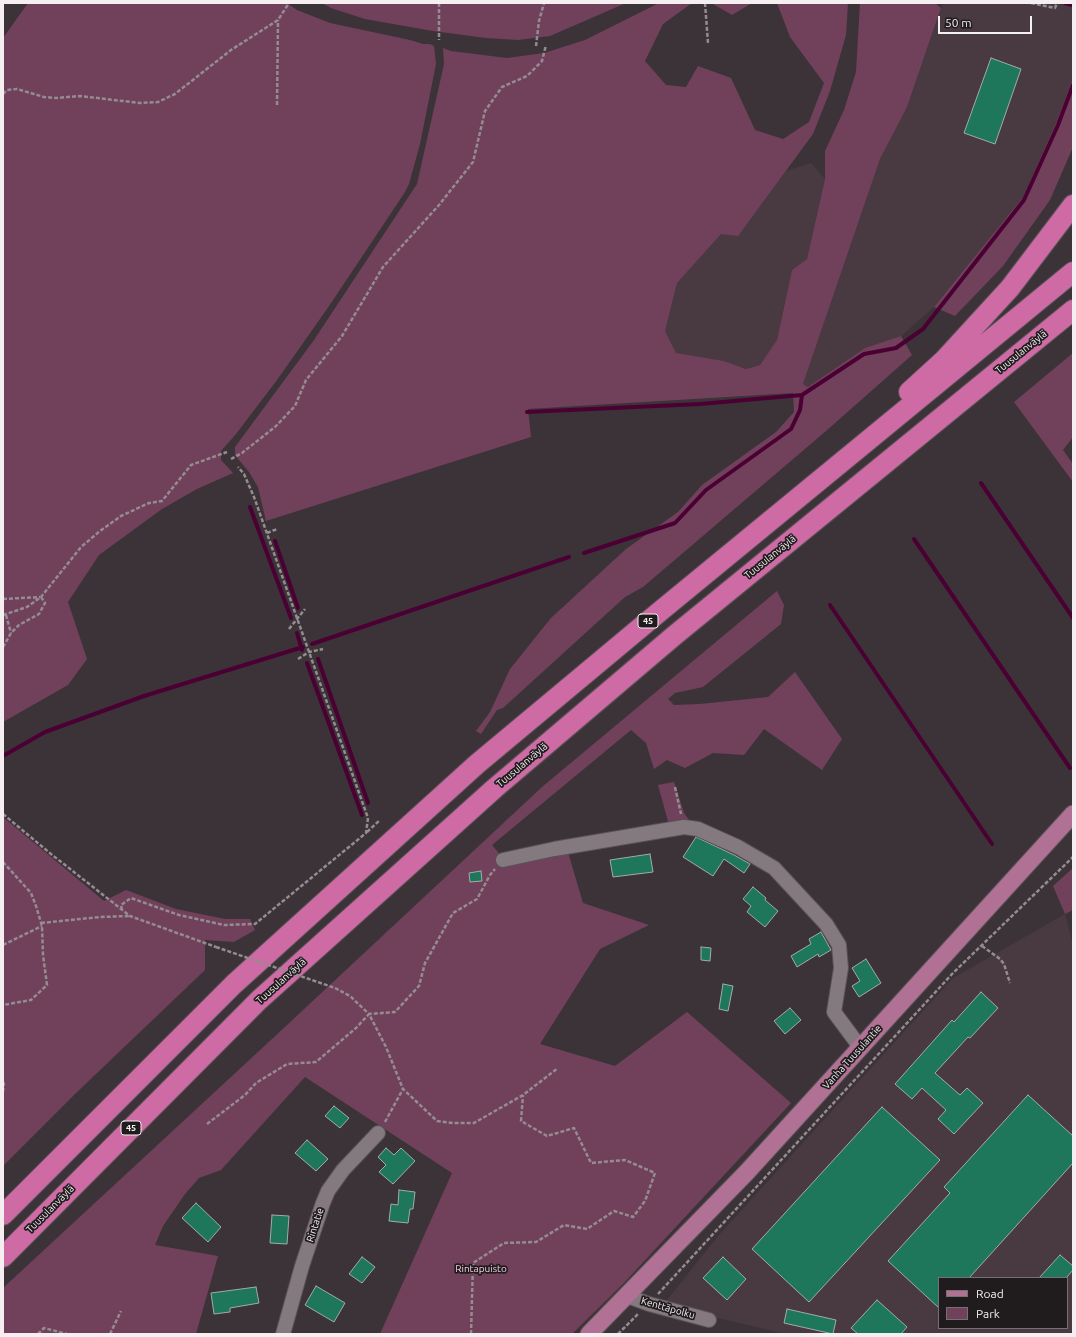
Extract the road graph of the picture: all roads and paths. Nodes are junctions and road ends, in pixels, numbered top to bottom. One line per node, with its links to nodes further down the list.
1 (289, 3): 7 (path)
2 (439, 3): 8 (path)
3 (544, 3): 11 (path)
4 (705, 3): 9 (path)
5 (1031, 3): 6 (path)
6 (1057, 3)
7 (278, 20): 12 (path); 13 (path)
8 (439, 40)
9 (708, 43)
10 (546, 45): 21 (path)
11 (536, 46)
12 (3, 94)
13 (277, 105)
14 (1073, 193): 16 (highway)
15 (1073, 205): 16 (highway)
16 (1051, 233): 20 (highway)
17 (1073, 272): 20 (highway, 45)
18 (1073, 311): 62 (highway, Tuusulanväylä / 45)
19 (227, 452): 25 (path)
20 (848, 458): 61 (highway, 45)
21 (231, 459)
22 (238, 468): 24 (path)
23 (277, 529): 24 (path)
24 (267, 533): 29 (path)
25 (41, 597): 26 (path); 28 (path); 31 (path)
26 (3, 599)
27 (305, 609): 29 (path)
28 (5, 615): 31 (path)
29 (297, 618): 30 (path); 34 (path)
30 (289, 629)
31 (11, 633): 32 (path)
32 (3, 647)
33 (322, 649): 34 (path)
34 (309, 652): 35 (path); 41 (path)
35 (298, 659)
36 (675, 788): 40 (path)
37 (3, 814): 45 (path)
38 (1073, 814): 53 (main road, Vanha Tuusulantie)
39 (380, 820): 41 (path)
40 (684, 827): 43 (street); 53 (street)
41 (366, 833): 45 (path)
42 (1073, 857): 49 (path)
43 (503, 860): 52 (path)
44 (3, 862): 47 (path)
45 (122, 910): 46 (path)
46 (130, 916): 47 (path); 52 (path, bridge)
47 (41, 924): 48 (path); 51 (path)
48 (3, 945)
49 (982, 946): 50 (path); 64 (path)
50 (1010, 983)
51 (3, 1005)
52 (369, 1014): 56 (path); 59 (path)
53 (860, 1047): 63 (main road, Vanha Tuusulantie)
54 (558, 1068): 58 (path)
55 (3, 1082): 57 (path)
56 (403, 1089): 58 (path); 60 (path)
57 (3, 1091)
58 (523, 1095): 71 (path)
59 (207, 1124)
60 (378, 1133): 70 (street, Rintatie)
61 (3, 1215)
62 (3, 1257)
63 (627, 1296): 64 (street, Kenttäpolku); 72 (main road, Vanha Tuusulantie)
64 (649, 1304): 66 (street, Kenttäpolku); 73 (path)
65 (121, 1310): 69 (path)
66 (709, 1320)
67 (38, 1334): 68 (path)
68 (67, 1334)
69 (110, 1334)
70 (283, 1334)
71 (471, 1334)
72 (589, 1334)
73 (618, 1334)

